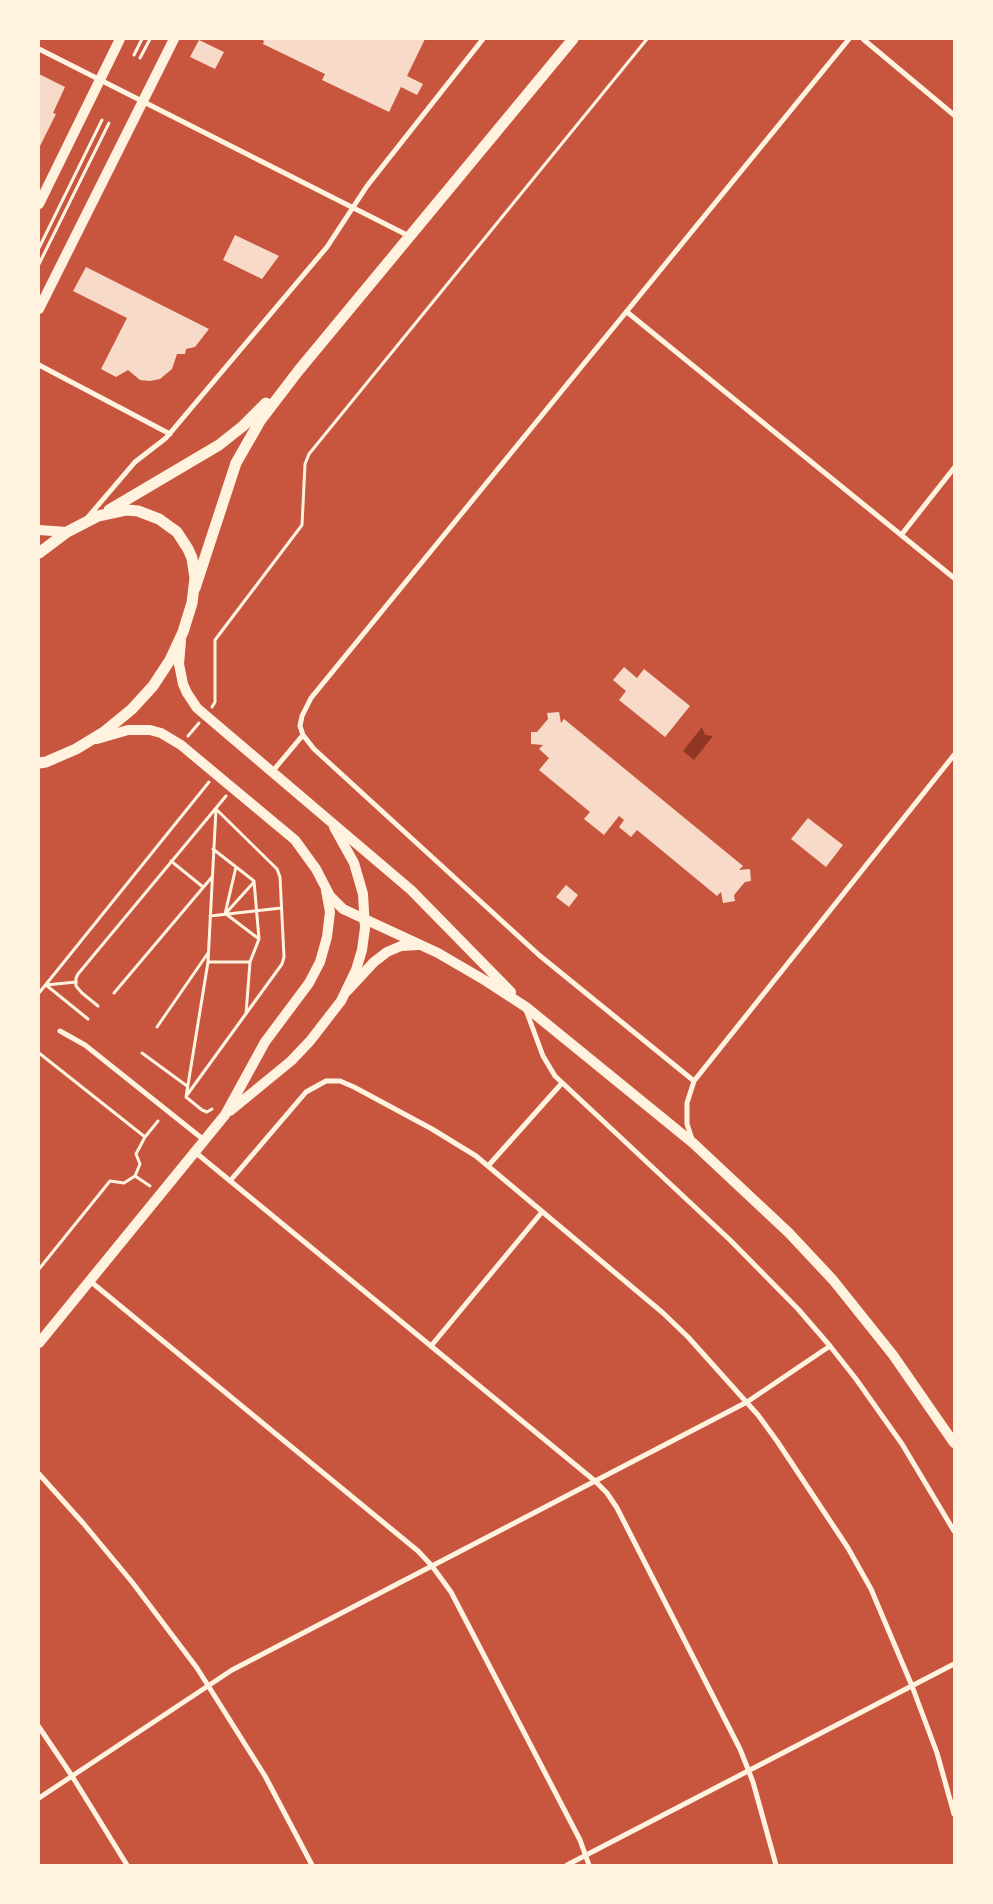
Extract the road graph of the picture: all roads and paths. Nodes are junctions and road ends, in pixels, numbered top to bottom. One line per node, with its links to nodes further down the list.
1 (120, 39): 13 (main road)
2 (142, 39): 11 (path)
3 (150, 39): 12 (path)
4 (174, 39): 14 (main road)
5 (483, 39): 19 (street)
6 (573, 39): 20 (highway)
7 (647, 39): 38 (path)
8 (849, 39): 24 (street)
9 (863, 39): 15 (street)
10 (39, 49): 13 (street)
11 (134, 55)
12 (140, 58)
13 (100, 80): 14 (street); 18 (main road)
14 (142, 101): 19 (street); 23 (main road)
15 (954, 115)
16 (102, 120): 21 (path)
17 (109, 123): 22 (path)
18 (39, 204)
19 (353, 208): 20 (street); 27 (street)
20 (409, 236): 26 (highway)
21 (39, 248)
22 (39, 264)
23 (39, 309)
24 (627, 312): 33 (street); 40 (street)
25 (39, 365): 27 (street)
26 (299, 370): 29 (highway); 36 (highway)
27 (170, 434): 30 (street)
28 (954, 468): 33 (street)
29 (98, 516): 30 (highway); 36 (highway)
30 (82, 524): 32 (highway)
31 (39, 530): 32 (main road)
32 (68, 532): 34 (highway)
33 (902, 534): 35 (street)
34 (39, 553)
35 (954, 578)
36 (195, 588): 37 (highway)
37 (183, 632): 42 (highway); 45 (main road)
38 (210, 710)
39 (199, 723): 41 (path)
40 (303, 735): 45 (street); 84 (street)
41 (186, 739)
42 (89, 742): 44 (highway); 60 (main road)
43 (954, 756): 84 (street)
44 (41, 764)
45 (272, 772): 53 (main road)
46 (202, 776): 47 (path)
47 (209, 782): 48 (path); 72 (path)
48 (215, 786)
49 (221, 791): 50 (path)
50 (226, 796): 51 (path); 52 (path)
51 (234, 802)
52 (216, 808): 54 (path); 55 (path); 61 (path)
53 (323, 814): 65 (main road); 77 (main road)
54 (213, 850): 56 (path); 57 (path)
55 (171, 861): 59 (path); 71 (path)
56 (236, 867): 58 (path); 63 (path)
57 (212, 876): 59 (path); 64 (path)
58 (254, 881): 62 (path); 63 (path)
59 (203, 887): 74 (path)
60 (325, 888): 65 (main road); 89 (main road)
61 (282, 908): 62 (path); 78 (path)
62 (256, 910): 63 (path); 66 (path)
63 (225, 914): 64 (path); 66 (path)
64 (210, 916): 68 (path)
65 (365, 921): 67 (main road); 73 (main road)
66 (259, 939): 70 (path)
67 (424, 946): 73 (main road); 77 (main road)
68 (208, 953): 69 (path); 80 (path)
69 (208, 962): 70 (path); 86 (path)
70 (250, 962): 78 (path)
71 (76, 982): 72 (path); 76 (path)
72 (46, 985): 75 (path); 79 (path)
73 (347, 991): 89 (main road)
74 (114, 993)
75 (39, 994)
76 (98, 1006)
77 (526, 1008): 85 (street); 93 (main road)
78 (246, 1015): 87 (path)
79 (88, 1019)
80 (157, 1027)
81 (60, 1031): 92 (street)
82 (39, 1053): 91 (path)
83 (142, 1053): 86 (path)
84 (694, 1081): 93 (street)
85 (562, 1083): 95 (street); 104 (street)
86 (187, 1086): 87 (path)
87 (186, 1098): 88 (path)
88 (213, 1108)
89 (225, 1115): 92 (main road)
90 (158, 1121): 91 (path)
91 (145, 1137): 96 (path)
92 (205, 1140): 94 (main road)
93 (693, 1144): 106 (main road)
94 (195, 1152): 98 (street); 101 (main road)
95 (488, 1166): 98 (street); 99 (street)
96 (135, 1176): 97 (path); 100 (path)
97 (154, 1181)
98 (230, 1181): 103 (street)
99 (542, 1212): 103 (street); 105 (street)
100 (39, 1269)
101 (90, 1281): 102 (main road); 110 (street)
102 (39, 1343)
103 (430, 1346): 108 (street)
104 (830, 1346): 105 (street); 109 (street)
105 (747, 1402): 108 (street); 113 (street)
106 (954, 1443)
107 (39, 1474): 112 (street)
108 (595, 1481): 110 (street); 115 (street)
109 (954, 1531)
110 (432, 1566): 112 (street); 119 (street)
111 (954, 1664): 113 (street)
112 (208, 1684): 116 (street); 121 (street)
113 (912, 1686): 115 (street); 118 (street)
114 (39, 1727): 116 (street)
115 (749, 1771): 119 (street); 124 (street)
116 (72, 1776): 117 (street); 120 (street)
117 (39, 1798)
118 (954, 1814)
119 (586, 1855): 122 (street); 123 (street)
120 (127, 1865)
121 (312, 1865)
122 (567, 1865)
123 (589, 1865)
124 (776, 1865)

